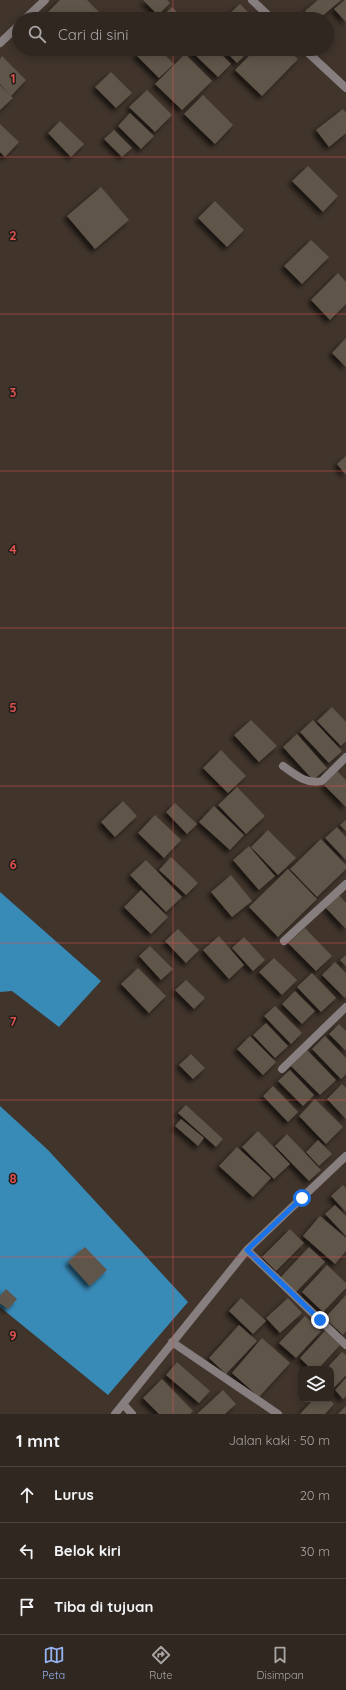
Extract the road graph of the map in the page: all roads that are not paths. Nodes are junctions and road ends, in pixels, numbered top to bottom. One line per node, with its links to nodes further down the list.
1 (44, 0): 3 (street)
2 (252, 0): 4 (street)
3 (32, 12)
4 (265, 12)
5 (12, 32): 6 (street)
6 (0, 43)
7 (312, 56): 8 (street)
8 (346, 88)
9 (346, 757): 10 (street)
10 (283, 766)
11 (346, 884): 12 (street)
12 (284, 941)
13 (346, 1007): 14 (street)
14 (282, 1069)
15 (346, 1156): 16 (street)
16 (247, 1250): 17 (street); 18 (street)
17 (172, 1342): 19 (street); 22 (street)
18 (346, 1345)
19 (123, 1404): 20 (street); 21 (street)
20 (115, 1414)
21 (132, 1414)
22 (278, 1414)

